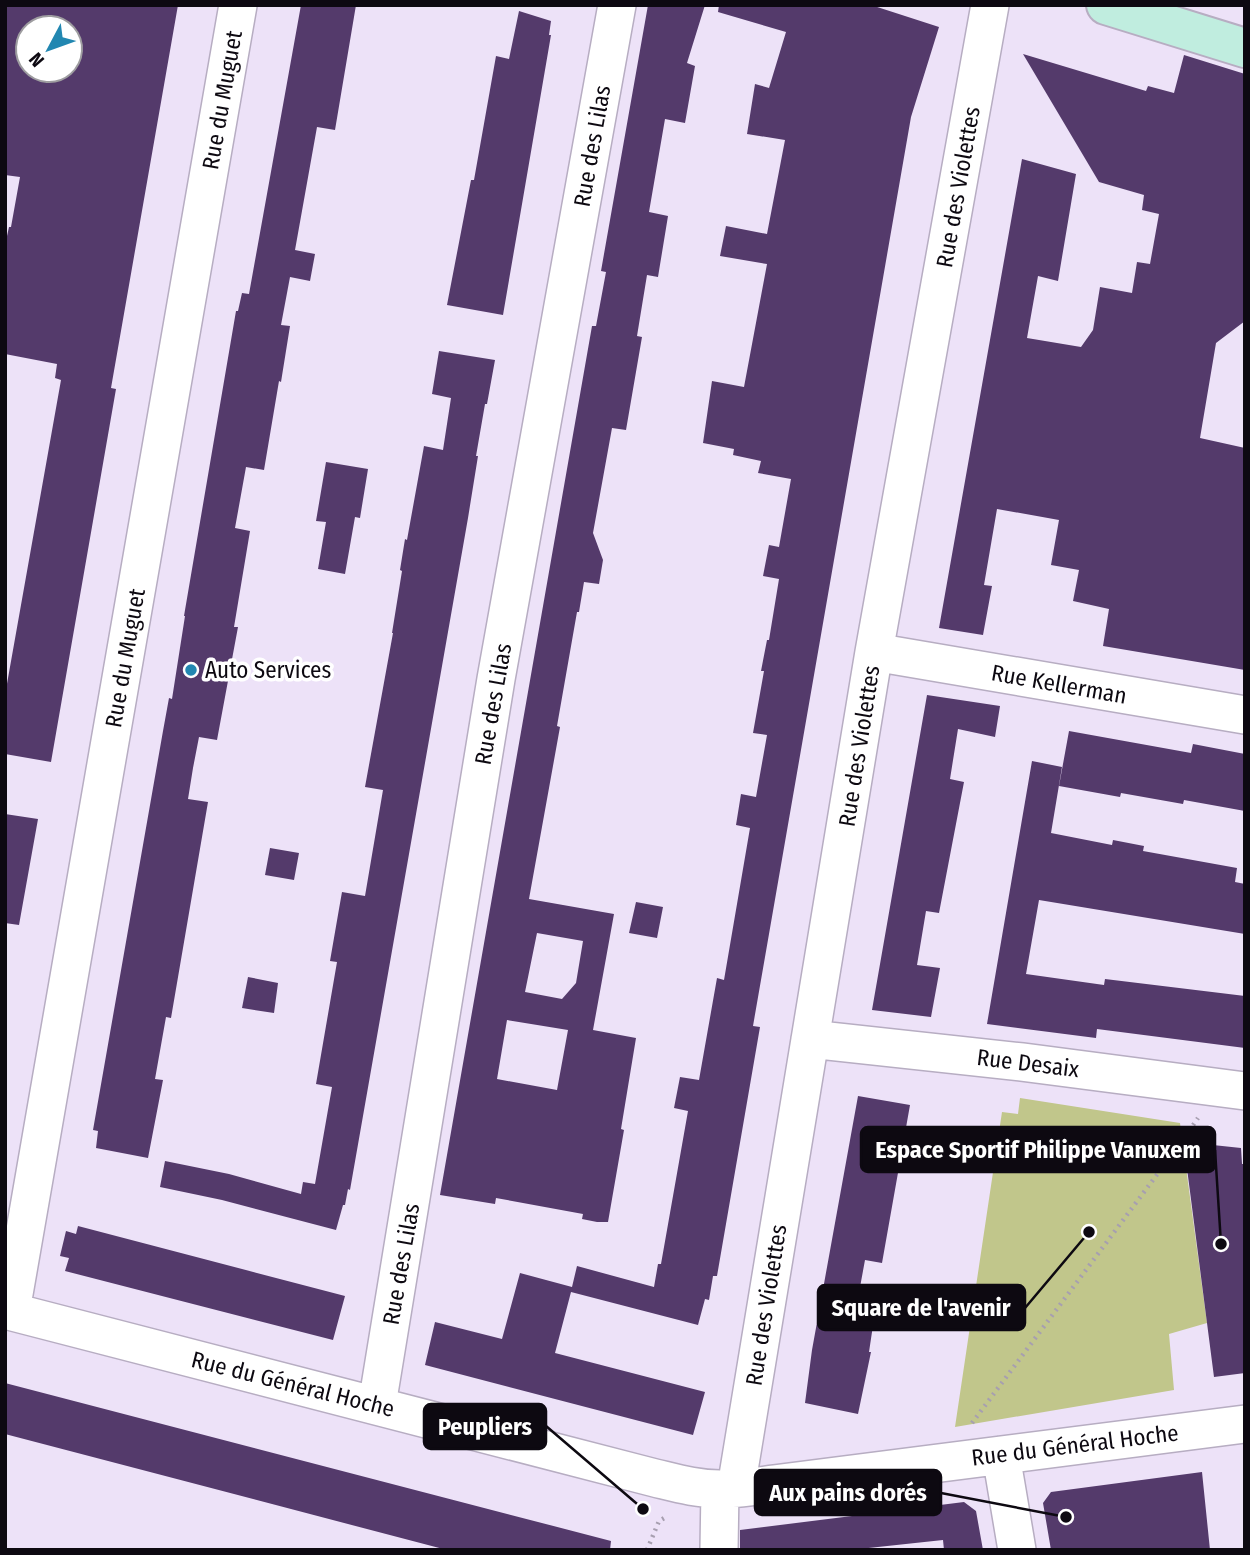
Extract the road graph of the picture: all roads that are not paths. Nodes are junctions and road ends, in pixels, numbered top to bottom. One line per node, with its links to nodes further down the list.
1 (238, 5): 10 (street, Rue du Muguet)
2 (617, 5): 11 (street, Rue des Lilas)
3 (990, 5): 6 (street, Rue des Violettes)
4 (1106, 5): 5 (street)
5 (1245, 48)
6 (874, 652): 7 (street, Rue Kellerman); 8 (street, Rue des Violettes)
7 (1245, 715)
8 (810, 1039): 9 (street, Rue Desaix); 14 (street, Rue des Violettes)
9 (1231, 1089)
10 (8, 1310): 11 (street, Rue du Général Hoche)
11 (377, 1405): 14 (street, Rue du Général Hoche)
12 (1245, 1424): 13 (street, Rue du Général Hoche)
13 (1001, 1455): 14 (street, Rue du Général Hoche); 16 (street)
14 (728, 1488): 15 (street, Rue des Violettes)
15 (719, 1550)
16 (1017, 1550)

